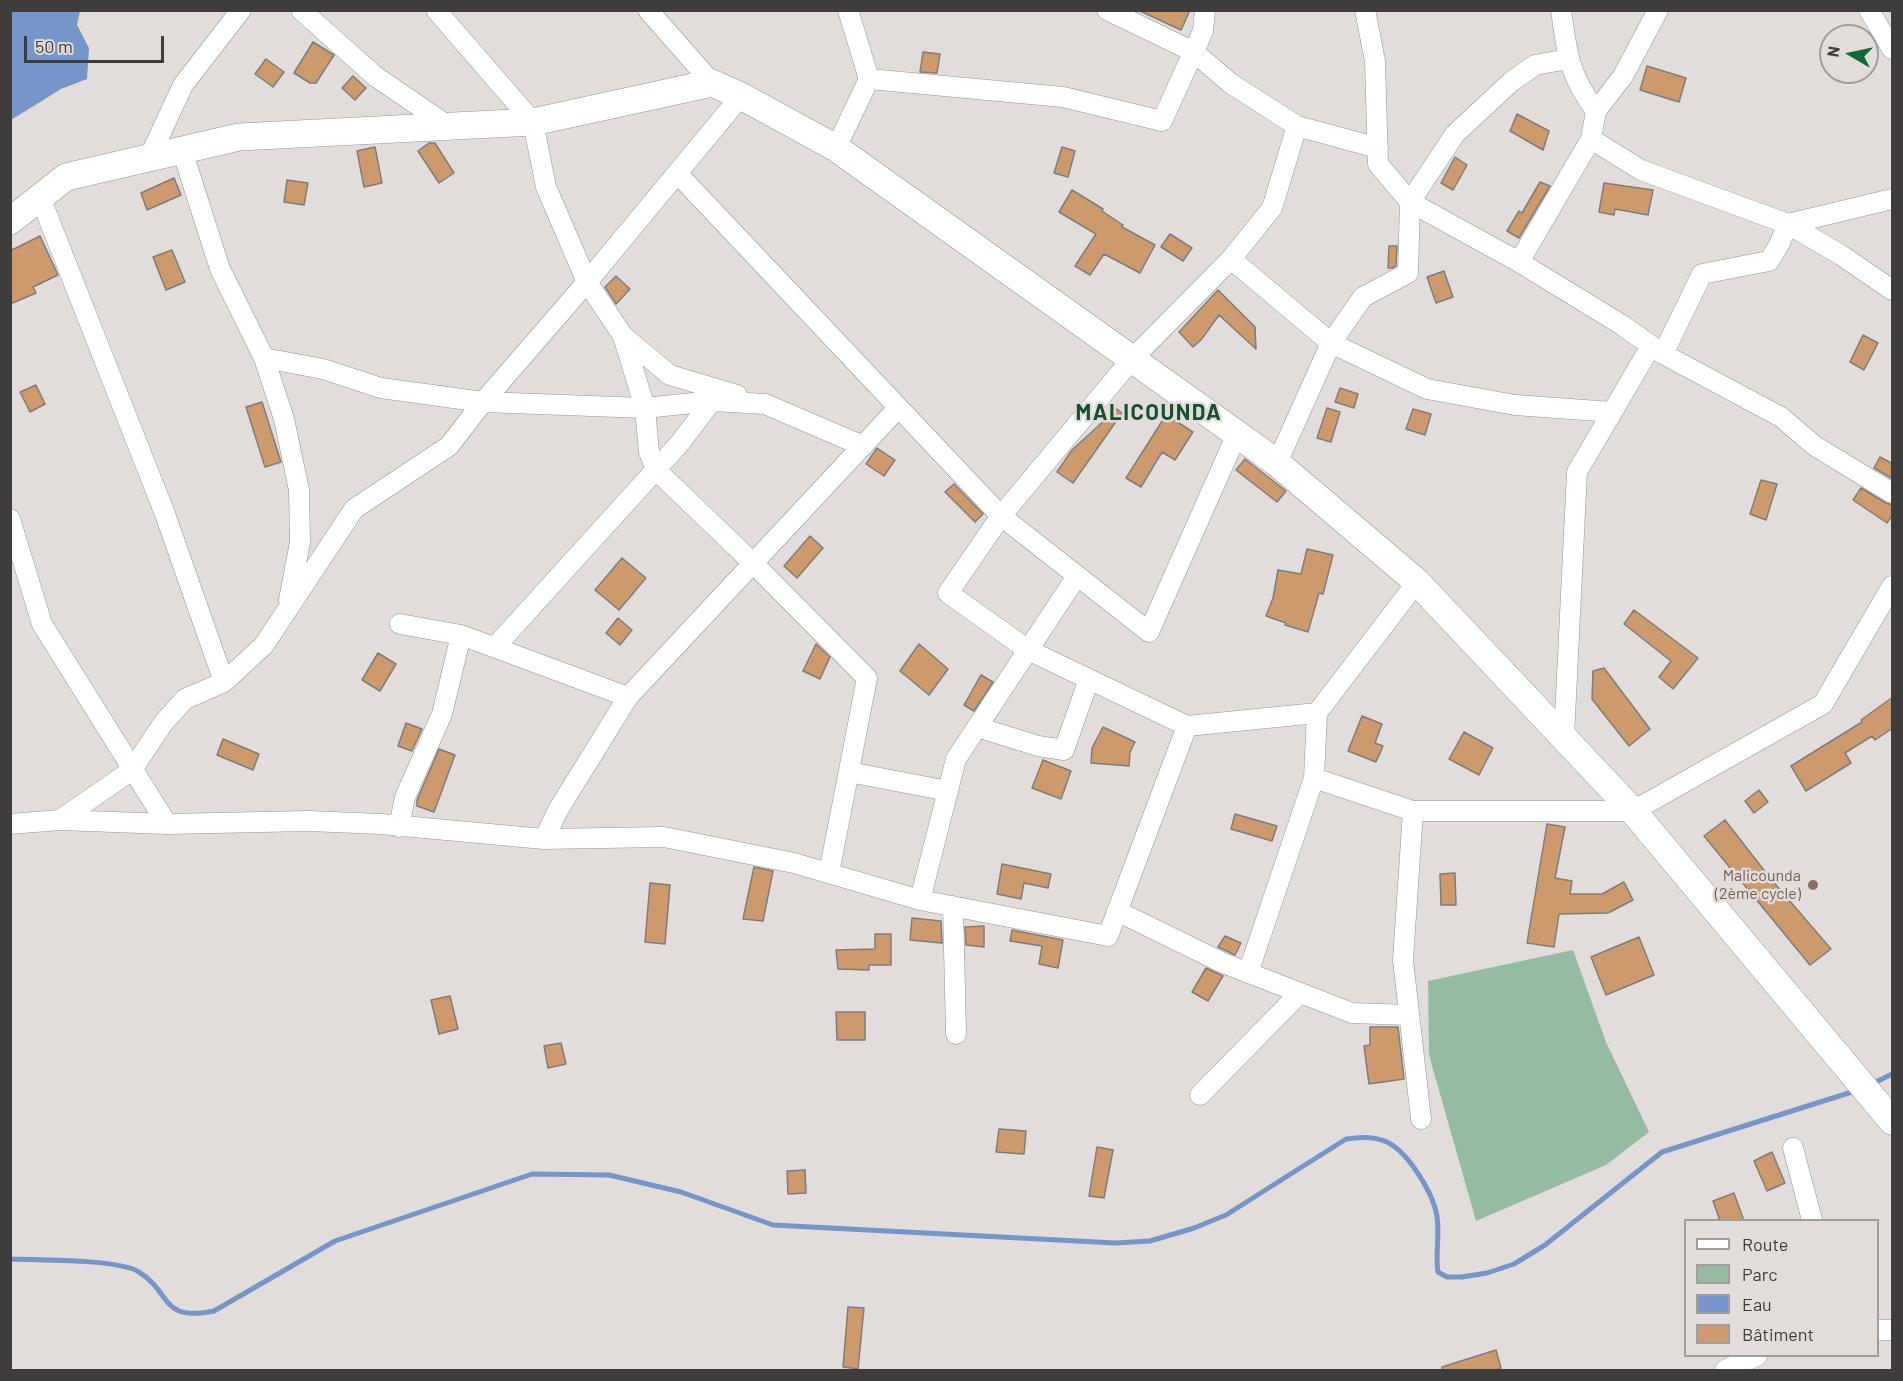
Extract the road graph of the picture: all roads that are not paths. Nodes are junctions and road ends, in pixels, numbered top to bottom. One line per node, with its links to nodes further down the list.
1 (241, 10): 26 (street)
2 (301, 10): 20 (street)
3 (436, 10): 19 (street)
4 (648, 10): 16 (street)
5 (848, 10): 15 (street)
6 (1107, 10): 13 (street)
7 (1205, 10): 13 (street)
8 (1365, 10): 24 (street)
9 (1562, 10): 14 (street)
10 (1658, 10): 18 (street)
11 (1869, 11): 12 (street)
12 (1893, 49)
13 (1194, 52): 15 (street); 21 (street)
14 (1568, 59): 18 (street); 30 (street)
15 (869, 79): 23 (street)
16 (712, 83): 17 (main road); 19 (main road)
17 (741, 96): 23 (main road); 27 (street)
18 (1596, 111): 22 (street)
19 (533, 122): 20 (main road); 35 (street)
20 (448, 126): 25 (main road)
21 (1297, 126): 24 (street); 33 (street)
22 (1591, 139): 32 (street); 34 (street)
23 (836, 148): 41 (main road)
24 (1378, 148): 30 (street)
25 (182, 150): 26 (main road); 40 (street)
26 (149, 158): 28 (main road)
27 (677, 173): 35 (street); 45 (street)
28 (40, 196): 31 (main road); 64 (street)
29 (1893, 199): 32 (street)
30 (1410, 202): 34 (street); 38 (street)
31 (10, 221)
32 (1788, 224): 36 (street); 39 (street)
33 (1231, 259): 38 (street); 41 (street)
34 (1519, 262): 39 (street)
35 (587, 282): 37 (street); 43 (street)
36 (1893, 290)
37 (622, 336): 42 (street); 44 (street)
38 (1331, 343): 46 (street); 49 (street)
39 (1657, 350): 46 (street); 51 (street)
40 (264, 358): 43 (street); 58 (street)
41 (1132, 358): 47 (main road); 52 (street)
42 (717, 395): 44 (street); 48 (street); 50 (street)
43 (483, 402): 44 (street); 58 (street)
44 (645, 408): 50 (street)
45 (898, 408): 48 (street); 52 (street)
46 (1612, 412): 69 (street)
47 (1237, 434): 49 (main road); 55 (street)
48 (863, 446): 54 (street)
49 (1277, 463): 56 (main road)
50 (656, 470): 54 (street); 61 (street)
51 (1893, 493)
52 (1001, 516): 55 (street); 62 (street)
53 (10, 519): 70 (street)
54 (753, 563): 65 (street); 71 (street)
55 (1077, 576): 62 (street)
56 (1417, 582): 66 (street); 69 (main road)
57 (1893, 586): 75 (street)
58 (287, 610): 64 (street)
59 (400, 624): 60 (street)
60 (461, 634): 61 (street); 79 (street)
61 (495, 647): 65 (street)
62 (1028, 650): 63 (street); 68 (street)
63 (1089, 679): 67 (street); 68 (street)
64 (224, 682): 70 (street)
65 (628, 697): 80 (street)
66 (1317, 713): 67 (street); 72 (street)
67 (1187, 726): 84 (street)
68 (977, 727): 73 (street)
69 (1564, 737): 75 (main road)
70 (132, 770): 76 (street); 78 (street)
71 (849, 772): 73 (street); 81 (street)
72 (1314, 778): 74 (street); 85 (street)
73 (948, 791): 82 (street)
74 (1413, 811): 75 (street); 87 (street)
75 (1633, 811): 91 (main road)
76 (60, 820): 77 (street); 78 (street)
77 (10, 824)
78 (167, 824): 79 (street)
79 (399, 827): 80 (street)
80 (544, 839): 81 (street)
81 (829, 873): 82 (street)
82 (920, 900): 83 (street)
83 (953, 906): 84 (street); 88 (street)
84 (1118, 911): 85 (street)
85 (1248, 973): 86 (street)
86 (1300, 993): 87 (street); 89 (street)
87 (1409, 1015): 90 (street)
88 (956, 1034)
89 (1200, 1095)
90 (1421, 1119)
91 (1893, 1121)
92 (1793, 1149): 93 (street)
93 (1811, 1219)
94 (1755, 1357): 95 (street)
95 (1725, 1371)

